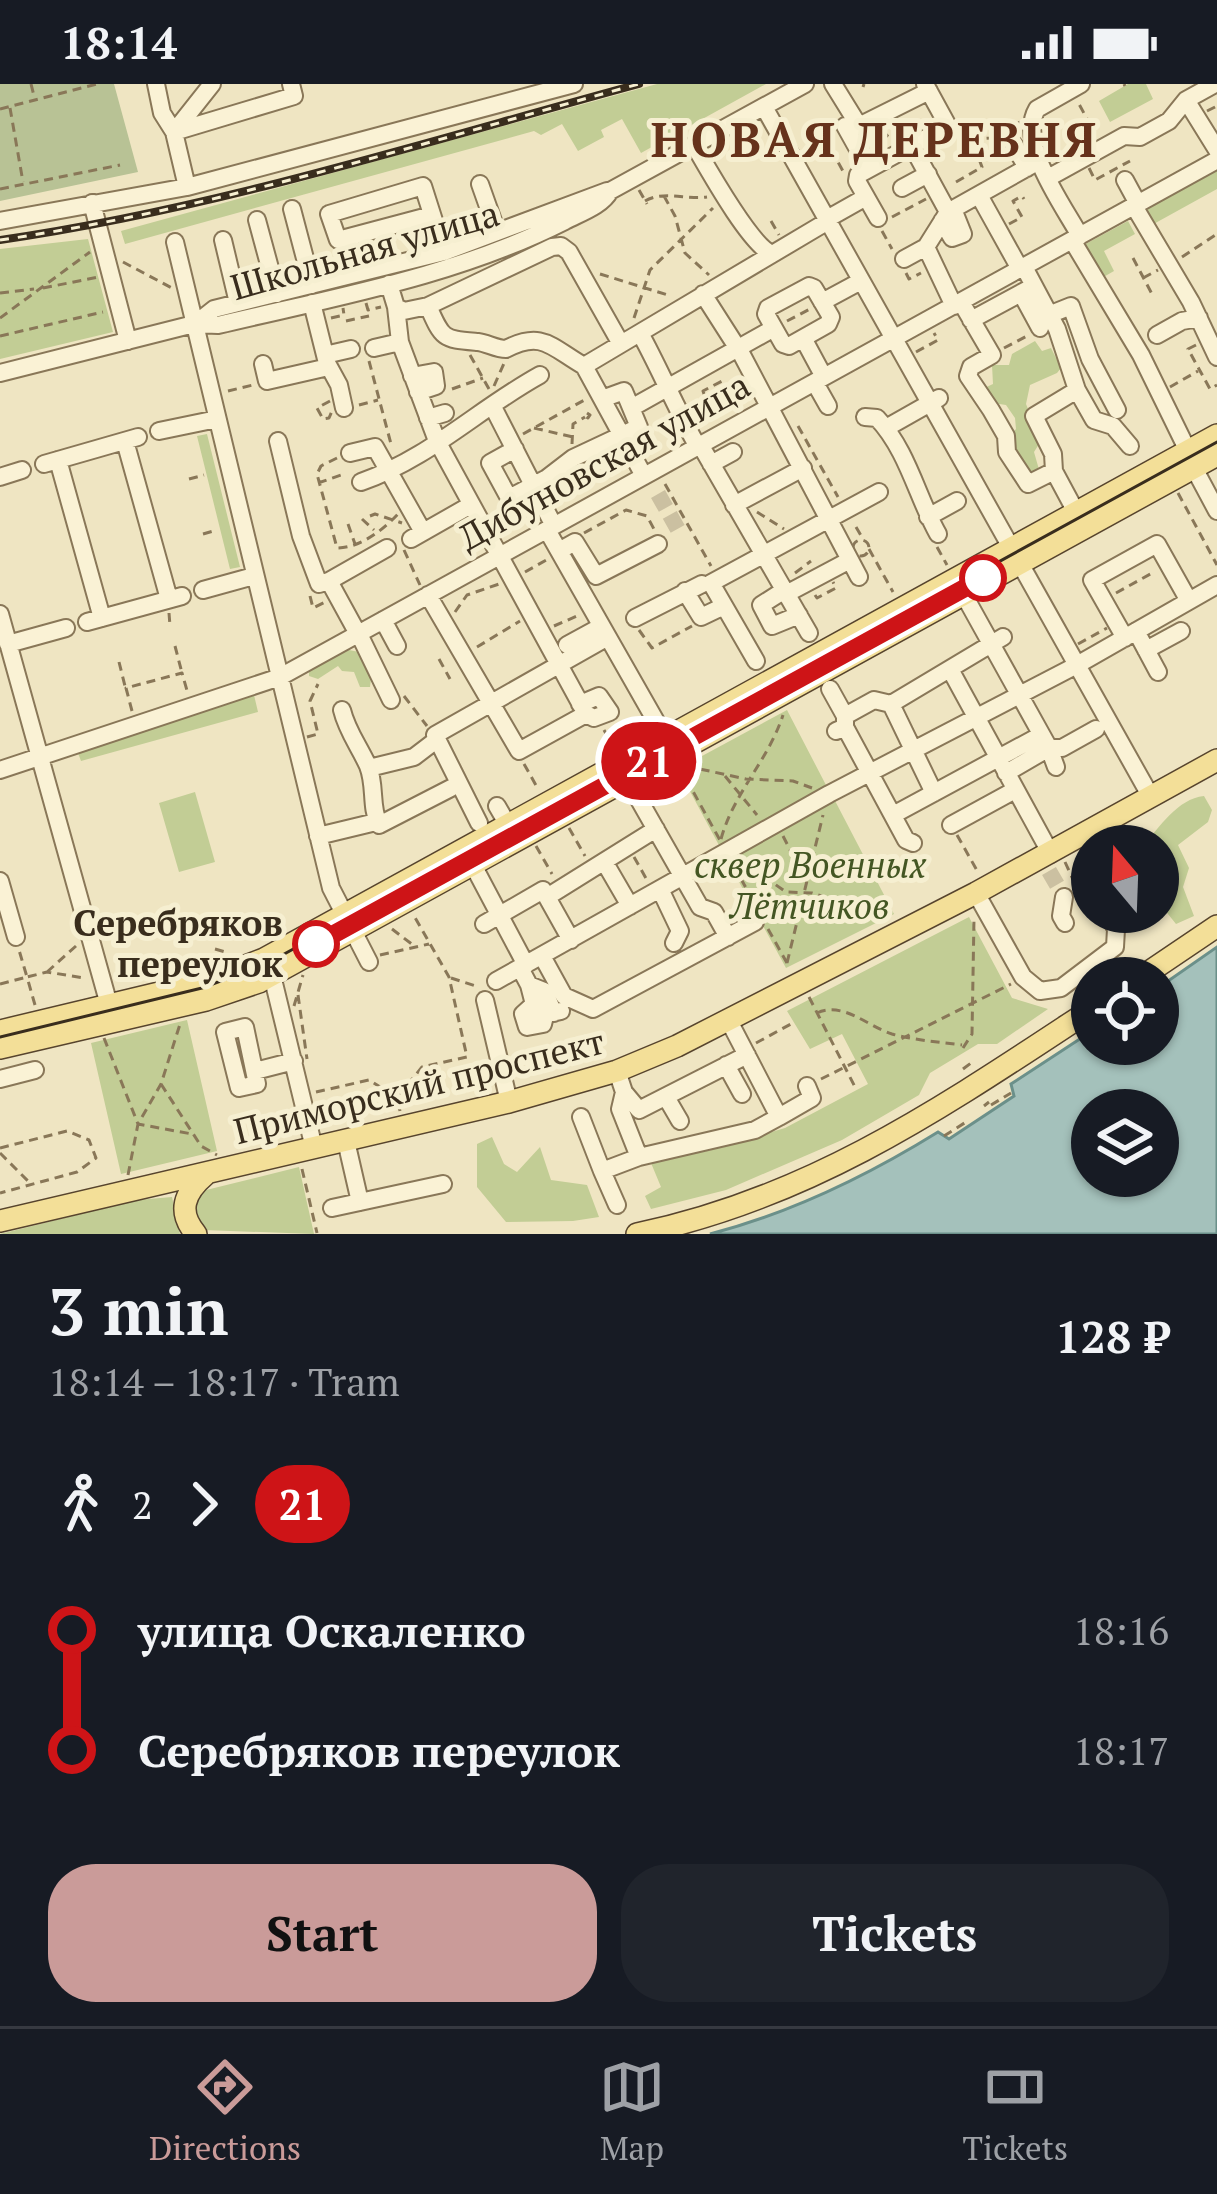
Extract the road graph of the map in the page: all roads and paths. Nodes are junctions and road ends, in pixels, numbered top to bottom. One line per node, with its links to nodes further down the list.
1 (32, 84): 13 (path)
2 (97, 84): 13 (path)
3 (155, 84): 21 (street)
4 (212, 84): 21 (street)
5 (291, 84): 21 (street)
6 (574, 84): 12 (street)
7 (805, 84): 16 (street, Школьная улица)
8 (833, 84): 20 (street)
9 (1081, 84): 18 (street)
10 (1215, 84): 14 (street)
11 (927, 87): 19 (street); 20 (street)
12 (512, 92): 38 (street)
13 (35, 100): 15 (path)
14 (1186, 100): 22 (street); 23 (street)
15 (9, 106): 17 (path); 36 (path)
16 (764, 107): 27 (street, Школьная улица); 56 (street)
17 (0, 109)
18 (1033, 115): 19 (path); 33 (street)
19 (950, 122): 25 (street)
20 (840, 131): 28 (path); 32 (street); 47 (path)
21 (173, 132): 38 (street)
22 (1213, 139)
23 (1118, 140): 33 (street); 35 (path)
24 (882, 141): 25 (path)
25 (925, 142): 32 (street); 34 (street)
26 (1014, 145): 33 (street)
27 (694, 146): 42 (street, Школьная улица); 70 (street)
28 (820, 152)
29 (979, 159): 43 (path)
30 (1217, 160): 50 (street, Дибуновская улица)
31 (120, 165): 36 (path)
32 (869, 169): 47 (street)
33 (1038, 169): 45 (street); 68 (street)
34 (928, 174): 39 (street); 43 (street)
35 (1132, 178): 50 (street)
36 (23, 184): 40 (path)
37 (480, 184): 60 (street)
38 (188, 188): 49 (street)
39 (902, 188)
40 (0, 189)
41 (639, 190): 44 (path)
42 (610, 191): 60 (street, Школьная улица); 65 (street, Школьная улица)
43 (938, 192): 54 (street); 58 (path)
44 (664, 196): 46 (path); 63 (path)
45 (980, 196): 54 (street); 59 (street)
46 (707, 197)
47 (863, 199): 56 (street); 58 (street)
48 (1024, 200): 59 (path)
49 (92, 203): 57 (street); 115 (street)
50 (1136, 205): 68 (street, Дибуновская улица); 74 (street)
51 (713, 208): 63 (path)
52 (292, 209): 92 (street)
53 (432, 214): 53 (street); 69 (street)
54 (948, 214): 67 (street)
55 (257, 220): 86 (street)
56 (828, 220): 70 (street); 79 (street)
57 (0, 221)
58 (877, 222)
59 (999, 230): 76 (street)
60 (497, 232): 69 (street, Школьная улица)
61 (1217, 234): 74 (path)
62 (224, 240): 91 (street)
63 (681, 240): 81 (path); 84 (path)
64 (175, 242): 87 (street)
65 (541, 242): 75 (street); 80 (street, Школьная улица); 98 (street)
66 (93, 245): 82 (path)
67 (926, 247): 73 (street); 93 (street)
68 (1077, 248): 76 (street, Дибуновская улица); 138 (street)
69 (444, 253): 92 (street, Школьная улица)
70 (772, 254): 84 (street)
71 (116, 258): 87 (path)
72 (1133, 258): 78 (path)
73 (904, 259)
74 (1166, 265): 78 (path); 100 (street)
75 (578, 268): 81 (path); 113 (street)
76 (1022, 268): 83 (street); 93 (street, Дибуновская улица)
77 (100, 277): 82 (path)
78 (1143, 278): 88 (path)
79 (861, 280): 90 (street); 114 (street)
80 (389, 284): 92 (street, Школьная улица); 94 (street)
81 (642, 287): 96 (path); 113 (path)
82 (37, 289): 85 (path); 101 (path)
83 (1028, 289): 103 (street); 105 (street)
84 (709, 290): 96 (street); 118 (street)
85 (0, 293)
86 (277, 294): 91 (street, Школьная улица); 92 (street, Школьная улица)
87 (188, 296): 104 (street)
88 (1154, 296)
89 (366, 301): 99 (path)
90 (822, 302): 107 (path); 107 (street); 111 (street)
91 (238, 303): 104 (street, Школьная улица)
92 (314, 303): 102 (path); 104 (street, Школьная улица); 122 (street)
93 (957, 304): 103 (street); 114 (street, Дибуновская улица)
94 (395, 305): 98 (street); 99 (path); 108 (street)
95 (342, 306): 102 (path)
96 (678, 308): 113 (street)
97 (110, 310): 110 (path)
98 (430, 312): 108 (street); 116 (street)
99 (369, 313): 102 (path)
100 (1199, 317): 109 (street); 112 (street)
101 (0, 318)
102 (345, 318)
103 (971, 320): 121 (street)
104 (194, 324): 115 (street, Школьная улица); 151 (street)
105 (1049, 324): 121 (path); 136 (street); 149 (street)
106 (930, 326): 120 (path)
107 (774, 328): 111 (street); 118 (street)
108 (400, 334): 117 (street); 160 (street)
109 (1157, 335)
110 (0, 336)
111 (802, 338): 131 (street)
112 (1208, 338): 123 (street); 125 (path)
113 (630, 339): 124 (street); 133 (street)
114 (894, 339): 131 (street, Дибуновская улица); 142 (street)
115 (128, 341): 126 (street, Школьная улица)
116 (463, 344): 119 (street); 129 (path)
117 (363, 348): 122 (street); 140 (path)
118 (736, 349): 133 (street); 148 (street)
119 (506, 350): 124 (street); 141 (path)
120 (915, 353)
121 (992, 356): 178 (street)
122 (326, 359): 127 (street); 143 (street)
123 (1217, 359): 125 (street)
124 (584, 366): 139 (street)
125 (1200, 370): 132 (path); 138 (path)
126 (0, 373)
127 (265, 373): 137 (path)
128 (541, 375): 141 (street)
129 (483, 378): 134 (path); 141 (path)
130 (724, 379): 135 (path)
131 (819, 380): 145 (street); 148 (street, Дибуновская улица)
132 (1217, 385)
133 (669, 386): 147 (street); 162 (street)
134 (452, 389)
135 (702, 390)
136 (1077, 390): 163 (street); 173 (street)
137 (221, 392)
138 (1157, 393): 144 (street); 168 (street)
139 (600, 396): 146 (path); 147 (street); 157 (street)
140 (380, 400): 143 (path); 172 (path)
141 (493, 400): 160 (street); 161 (street)
142 (935, 400): 154 (street); 178 (street)
143 (343, 403)
144 (1138, 403)
145 (828, 406)
146 (571, 407): 153 (path); 158 (path)
147 (633, 407): 157 (street)
148 (769, 408): 162 (street, Дибуновская улица); 170 (street)
149 (1118, 410)
150 (865, 417): 154 (street)
151 (217, 419): 155 (street); 220 (street)
152 (798, 426): 185 (path)
153 (534, 428): 158 (path); 161 (path)
154 (886, 428): 193 (street)
155 (159, 431)
156 (1217, 435): 168 (main road)
157 (622, 436): 164 (street); 180 (street)
158 (572, 437): 164 (path)
159 (278, 441): 210 (street)
160 (437, 441): 172 (street); 187 (street)
161 (513, 444): 179 (street); 182 (street)
162 (700, 446): 169 (street); 180 (street, Дибуновская улица)
163 (1130, 446)
164 (593, 447): 182 (street)
165 (733, 452): 169 (street)
166 (350, 453): 172 (street); 181 (path)
167 (1217, 455): 168 (main road)
168 (1191, 460): 190 (street); 191 (main road); 215 (main road)
169 (711, 464): 189 (street)
170 (802, 468): 189 (street); 196 (street)
171 (22, 470): 175 (street)
172 (393, 471): 176 (street); 188 (street)
173 (1054, 471): 178 (street); 191 (street)
174 (204, 476): 177 (path)
175 (0, 477)
176 (352, 478): 181 (path)
177 (189, 479)
178 (997, 479): 215 (street)
179 (499, 482): 182 (street); 187 (street)
180 (653, 482): 201 (street, Дибуновская улица); 222 (path)
181 (318, 483): 198 (path)
182 (532, 487): 201 (street)
183 (879, 492): 196 (street)
184 (1177, 492): 219 (path)
185 (840, 501)
186 (957, 501): 193 (street)
187 (469, 502): 206 (street); 213 (street)
188 (407, 503): 197 (path); 206 (street)
189 (737, 504): 205 (path); 214 (street)
190 (1217, 511)
191 (1076, 512): 215 (main road)
192 (370, 516): 197 (path)
193 (928, 517): 204 (street)
194 (341, 518): 198 (path)
195 (362, 519): 206 (path)
196 (830, 519): 205 (street); 227 (street)
197 (392, 521): 206 (path); 206 (path); 206 (path)
198 (328, 522): 210 (path)
199 (348, 524): 208 (path)
200 (856, 527): 207 (path)
201 (550, 528): 212 (street); 213 (street, Дибуновская улица)
202 (217, 530): 203 (path)
203 (203, 534)
204 (938, 535): 218 (path)
205 (798, 536): 214 (street); 216 (path)
206 (402, 537): 208 (path); 221 (street); 226 (path)
207 (864, 541)
208 (355, 544): 210 (path)
209 (658, 544): 212 (street); 212 (path)
210 (324, 549): 221 (street)
211 (869, 549): 229 (path)
212 (563, 550): 223 (path); 247 (street)
213 (500, 555): 223 (street); 226 (street, Дибуновская улица)
214 (762, 555): 227 (street); 232 (street)
215 (1016, 556): 228 (main road); 229 (main road); 262 (street)
216 (806, 564)
217 (1168, 564): 230 (path); 230 (street); 231 (street)
218 (947, 565)
219 (1217, 565)
220 (254, 576): 225 (street); 267 (street)
221 (328, 580): 249 (street)
222 (699, 581): 238 (street); 239 (street)
223 (508, 586): 242 (path); 261 (street)
224 (1217, 586): 231 (street)
225 (203, 590)
226 (425, 592): 241 (street, Дибуновская улица); 276 (street)
227 (784, 593): 237 (street); 237 (street)
228 (964, 595): 251 (street); 323 (main road)
229 (890, 600): 288 (main road)
230 (1103, 600): 245 (street)
231 (1189, 602): 245 (street)
232 (724, 606): 238 (street); 260 (street)
233 (584, 612): 243 (path)
234 (547, 613): 243 (path)
235 (0, 614): 252 (street)
236 (522, 615): 256 (path)
237 (799, 615): 248 (street)
238 (701, 617): 239 (path)
239 (635, 618)
240 (95, 620): 240 (street)
241 (383, 620): 249 (street, Дибуновская улица); 255 (street)
242 (460, 621)
243 (556, 627): 250 (path)
244 (66, 628): 252 (street)
245 (1126, 630): 253 (path); 257 (street); 262 (street)
246 (1181, 631): 257 (street)
247 (603, 632): 250 (street); 261 (street); 288 (street)
248 (809, 633)
249 (358, 634): 267 (street, Дибуновская улица); 272 (street)
250 (564, 640)
251 (997, 640): 263 (street); 274 (street)
252 (8, 644): 292 (street)
253 (1077, 645)
254 (175, 646): 265 (path)
255 (397, 646)
256 (472, 646)
257 (1146, 650): 264 (street)
258 (450, 653): 266 (path)
259 (119, 662): 270 (path)
260 (755, 662)
261 (559, 664): 276 (street); 280 (street)
262 (1077, 664): 274 (street); 308 (street)
263 (951, 671): 277 (street); 281 (street)
264 (1158, 672)
265 (182, 673): 270 (path); 273 (path)
266 (460, 673)
267 (280, 677): 292 (street, Дибуновская улица); 317 (street)
268 (318, 684): 275 (path)
269 (304, 685): 275 (path)
270 (126, 688): 279 (path)
271 (830, 688): 283 (street)
272 (394, 691): 286 (path)
273 (188, 694)
274 (1019, 695): 281 (street); 289 (street)
275 (311, 696): 285 (path)
276 (489, 702): 286 (street); 291 (street)
277 (891, 704): 283 (street); 293 (street)
278 (783, 708): 301 (path)
279 (133, 712)
280 (588, 712): 290 (path); 291 (street)
281 (977, 717): 293 (street); 295 (street)
282 (344, 719): 285 (path); 297 (street)
283 (842, 725): 299 (street)
284 (1096, 729): 289 (street)
285 (317, 734): 287 (path)
286 (432, 735): 297 (street); 312 (street)
287 (305, 737)
288 (666, 739): 339 (main road)
289 (1045, 742): 295 (street); 296 (street)
290 (614, 748)
291 (519, 751): 303 (path)
292 (40, 757): 298 (street, Дибуновская улица); 373 (street)
293 (908, 757): 299 (street); 306 (street)
294 (1217, 760): 308 (main road, Приморский проспект)
295 (1002, 765): 304 (street); 306 (street)
296 (1056, 767)
297 (369, 768): 311 (street)
298 (0, 770)
299 (870, 773): 307 (street); 310 (street)
300 (724, 775): 301 (path); 305 (path); 321 (path)
301 (746, 779): 305 (path); 307 (path)
302 (451, 788): 311 (street)
303 (538, 790)
304 (1015, 790): 313 (street); 322 (street)
305 (738, 793): 315 (path); 321 (path)
306 (934, 793): 310 (street)
307 (829, 794): 315 (street); 327 (path)
308 (1151, 797): 322 (main road, Приморский проспект)
309 (638, 798): 316 (street)
310 (893, 815): 318 (street)
311 (376, 822): 317 (street)
312 (479, 823)
313 (951, 825): 331 (path)
314 (568, 826): 324 (path)
315 (772, 826): 321 (street); 327 (path)
316 (656, 830): 320 (street); 325 (street)
317 (318, 836): 339 (street)
318 (913, 843)
319 (535, 844): 330 (path)
320 (628, 845): 324 (street); 328 (path)
321 (723, 846): 325 (street); 329 (path)
322 (1052, 861): 331 (main road, Приморский проспект); 332 (path)
323 (472, 866): 335 (street); 339 (main road)
324 (599, 867): 330 (street); 333 (street)
325 (682, 877): 328 (street); 344 (street)
326 (0, 881): 343 (street)
327 (807, 882): 329 (path)
328 (657, 891): 333 (street); 346 (street)
329 (806, 892): 336 (path); 355 (path)
330 (553, 893): 335 (street); 345 (street)
331 (976, 893): 361 (street); 367 (path); 372 (main road, Приморский проспект)
332 (1064, 900): 340 (street)
333 (630, 906): 345 (street)
334 (411, 910): 347 (path)
335 (491, 920): 354 (street)
336 (896, 920)
337 (389, 922): 349 (path)
338 (755, 922): 344 (street)
339 (348, 923): 353 (street); 358 (main road); 373 (main road)
340 (1065, 923)
341 (1217, 926): 351 (main road)
342 (1116, 933): 361 (street)
343 (16, 937): 359 (path)
344 (728, 937): 354 (street)
345 (571, 940): 354 (street)
346 (674, 943)
347 (429, 944): 349 (path); 360 (path)
348 (76, 946): 357 (path)
349 (416, 947): 353 (path)
350 (214, 949): 352 (path)
351 (1171, 957)
352 (231, 960)
353 (368, 960)
354 (529, 963): 364 (street); 369 (street)
355 (787, 963)
356 (305, 968): 365 (path)
357 (47, 972): 359 (path); 362 (path)
358 (272, 975): 373 (main road); 376 (street)
359 (27, 977): 363 (path); 368 (path)
360 (449, 977): 364 (path); 397 (path)
361 (1023, 977): 367 (path)
362 (86, 978)
363 (0, 984)
364 (487, 990): 398 (street)
365 (298, 995): 376 (path); 393 (path)
366 (808, 995): 370 (path)
367 (971, 1004): 378 (path); 378 (path)
368 (35, 1006)
369 (548, 1011)
370 (817, 1013): 378 (path); 384 (path)
371 (182, 1018): 390 (path)
372 (728, 1019): 380 (street); 389 (main road, Приморский проспект)
373 (109, 1021): 377 (main road); 379 (main road); 405 (path)
374 (1071, 1023): 425 (main road)
375 (791, 1024): 380 (path)
376 (287, 1030): 381 (street)
377 (0, 1031)
378 (907, 1037): 384 (path)
379 (0, 1048)
380 (745, 1052): 383 (street); 402 (street)
381 (294, 1061): 387 (street); 393 (street)
382 (971, 1063): 385 (path)
383 (726, 1065): 395 (street); 396 (street)
384 (845, 1067): 391 (path); 392 (path)
385 (962, 1069)
386 (34, 1070): 388 (street)
387 (255, 1071)
388 (0, 1079)
389 (621, 1082): 396 (street); 399 (main road, Приморский проспект); 411 (street)
390 (161, 1084): 405 (path); 406 (path)
391 (807, 1086): 402 (street)
392 (855, 1087)
393 (300, 1089): 397 (path); 412 (street)
394 (1010, 1093): 400 (path)
395 (742, 1094)
396 (666, 1097): 403 (street)
397 (397, 1098): 401 (path)
398 (508, 1102): 399 (main road, Приморский проспект); 408 (main road, Приморский проспект)
399 (576, 1102): 413 (street)
400 (988, 1104)
401 (400, 1113)
402 (779, 1117): 411 (street)
403 (680, 1121)
404 (966, 1122): 407 (path)
405 (137, 1124): 406 (path); 415 (path)
406 (192, 1135): 410 (path)
407 (944, 1136)
408 (346, 1141): 412 (main road, Приморский проспект); 419 (street)
409 (0, 1150): 416 (path); 416 (path)
410 (219, 1156)
411 (639, 1157): 413 (street)
412 (308, 1158): 414 (main road, Приморский проспект); 423 (path)
413 (602, 1172): 420 (street)
414 (205, 1174): 422 (main road, Приморский проспект); 424 (main road)
415 (128, 1177)
416 (31, 1184): 418 (path)
417 (443, 1184): 419 (street)
418 (0, 1193)
419 (360, 1202): 421 (street)
420 (616, 1205)
421 (332, 1208)
422 (0, 1221)
423 (317, 1233)
424 (196, 1234)
425 (637, 1234)

